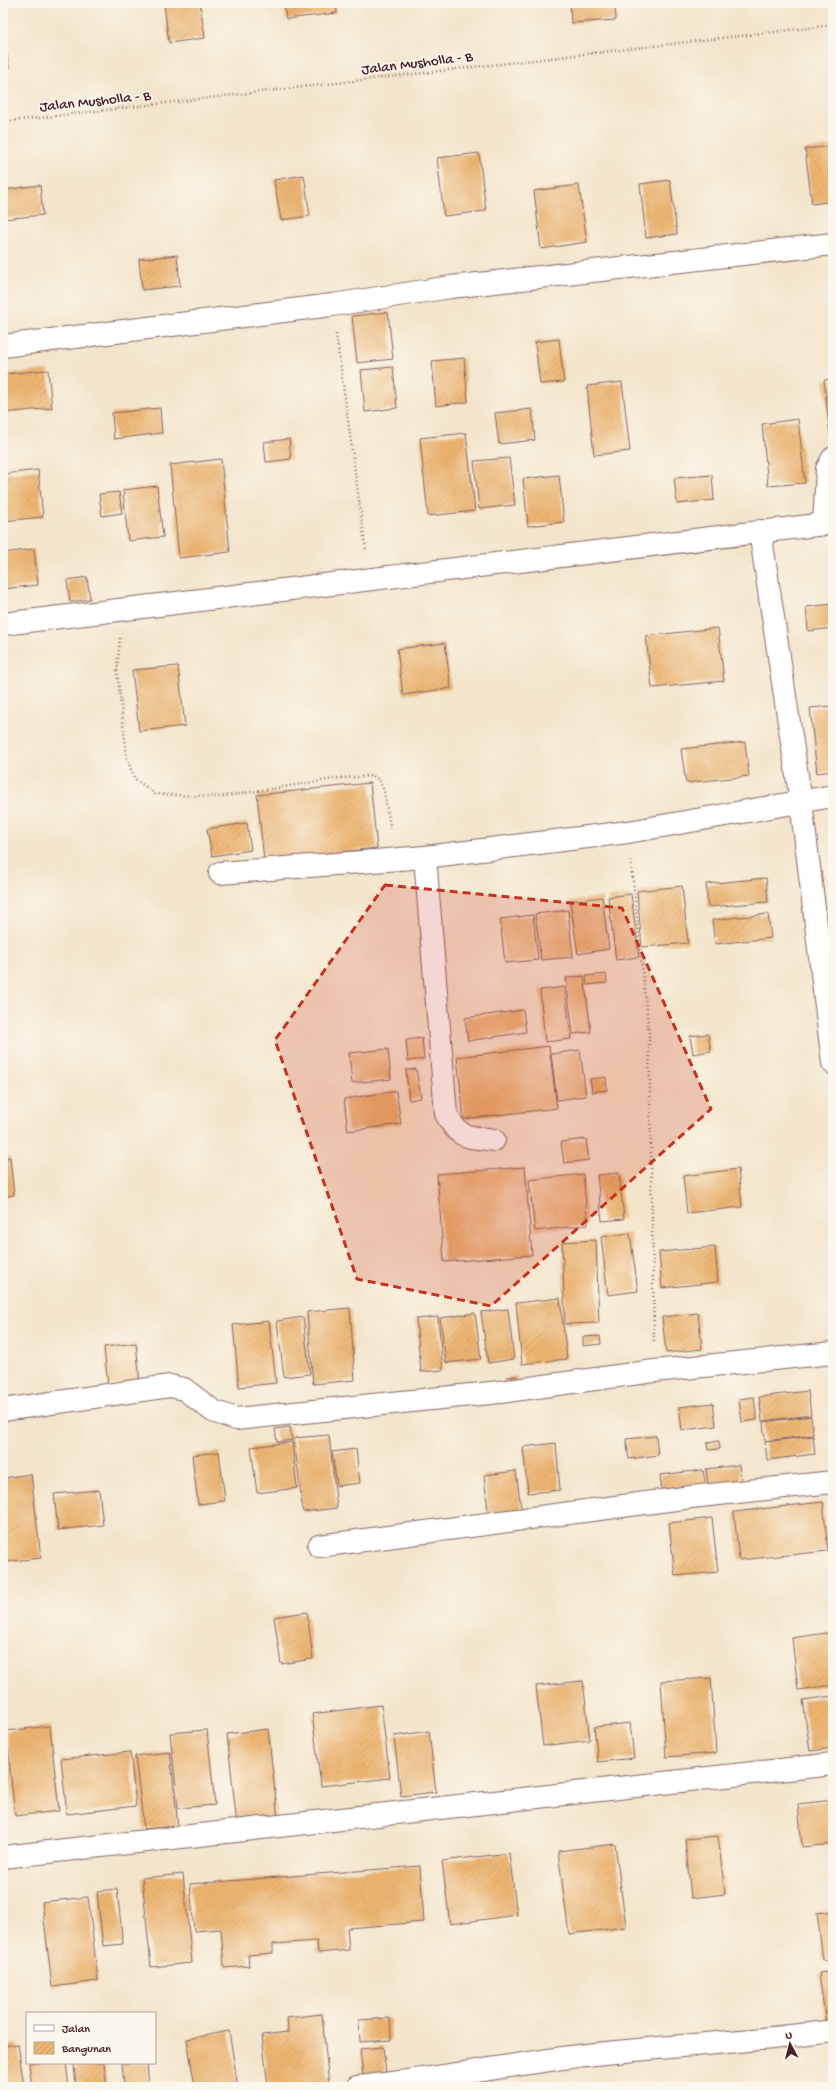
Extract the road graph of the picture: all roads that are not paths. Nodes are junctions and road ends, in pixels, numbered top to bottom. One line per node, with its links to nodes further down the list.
1 (833, 244): 2 (street)
2 (3, 346)
3 (833, 458): 4 (street)
4 (829, 523): 5 (street)
5 (760, 531): 6 (street); 8 (street)
6 (3, 624)
7 (833, 796): 8 (street)
8 (801, 802): 9 (street); 11 (street)
9 (426, 857): 10 (street); 12 (street)
10 (220, 873)
11 (833, 1063)
12 (494, 1140)
13 (833, 1353): 14 (street)
14 (3, 1410)
15 (833, 1482): 16 (street)
16 (319, 1546)
17 (833, 1764): 18 (street)
18 (3, 1857)
19 (833, 2031): 20 (street)
20 (357, 2087)

